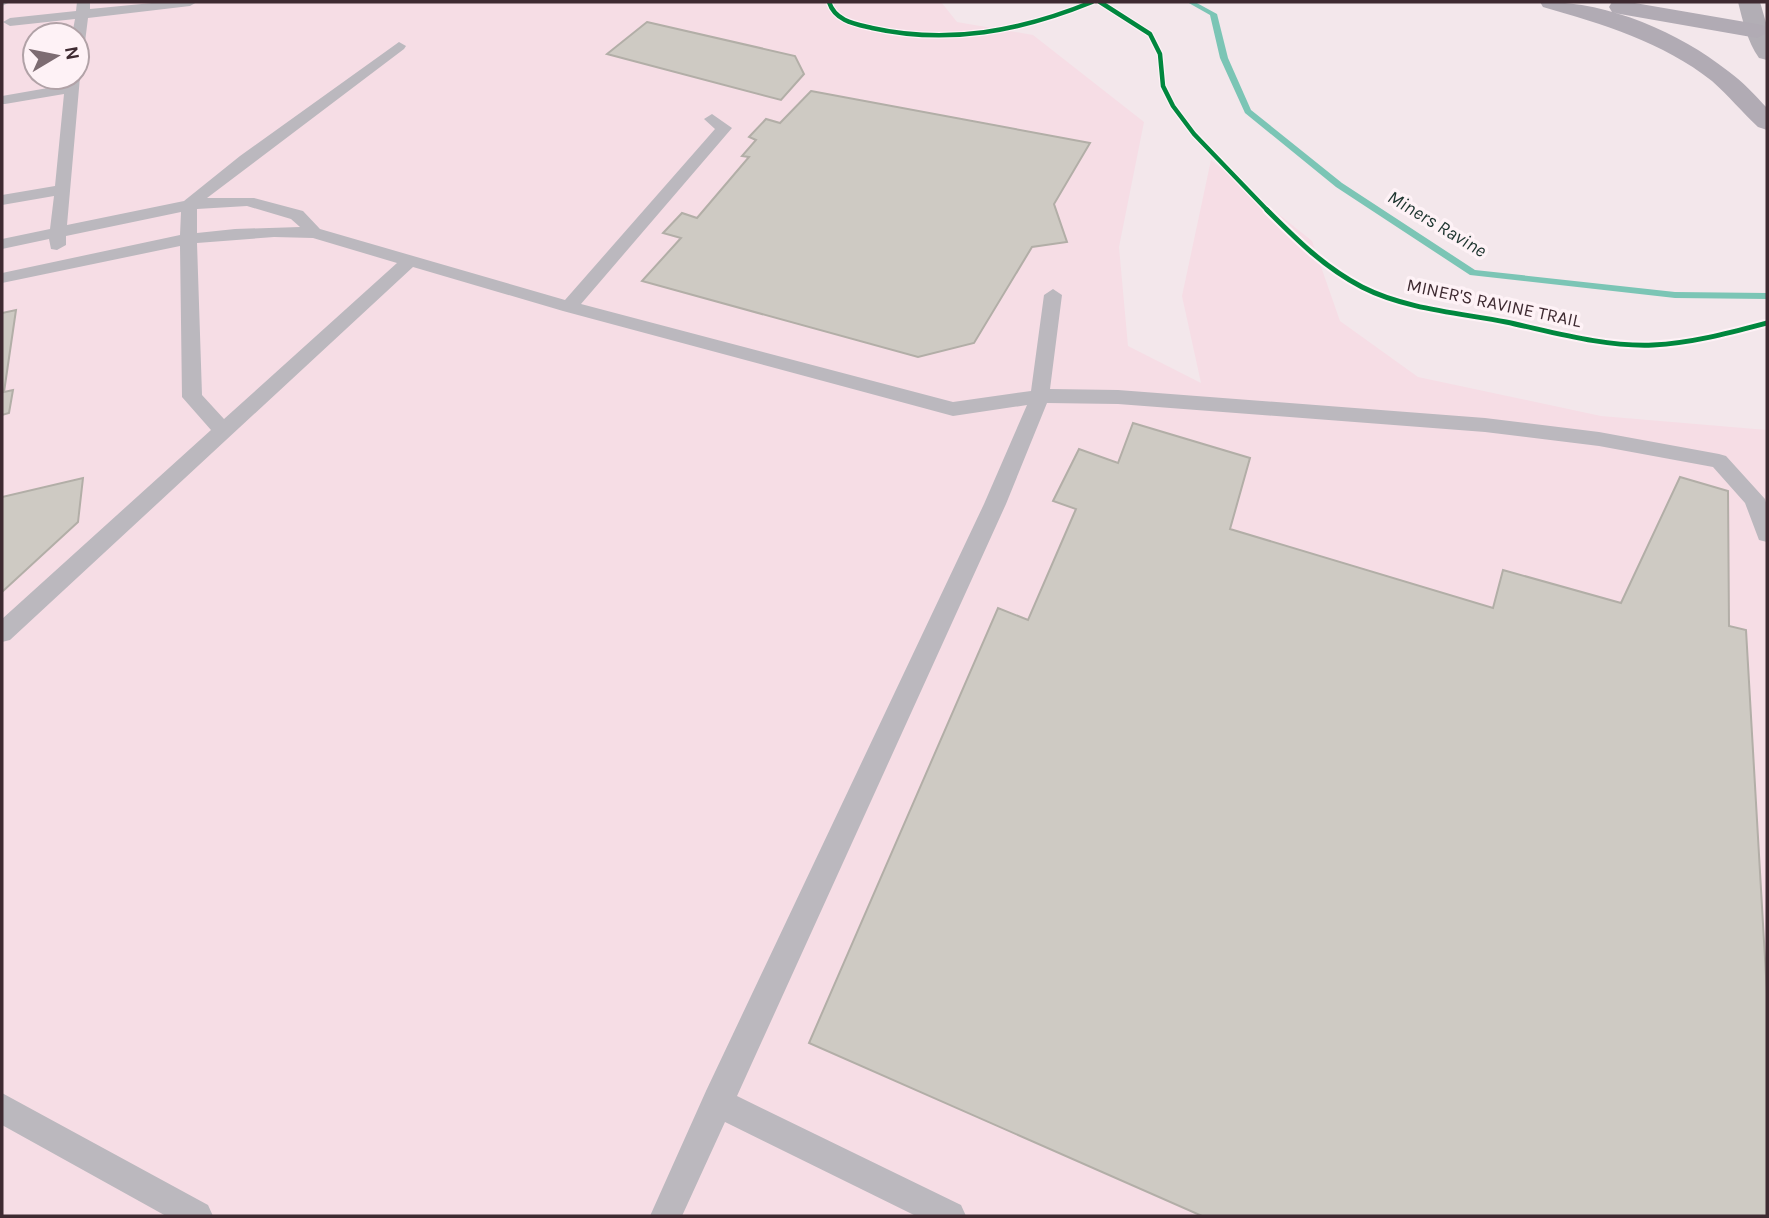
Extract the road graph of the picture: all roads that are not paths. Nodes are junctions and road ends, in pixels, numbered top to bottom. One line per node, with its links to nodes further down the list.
1 (190, 2): 5 (lane)
2 (1551, 2): 14 (highway)
3 (1594, 2): 7 (highway)
4 (1749, 2): 7 (main road)
5 (83, 7): 6 (lane)
6 (10, 22)
7 (1764, 32): 9 (main road)
8 (399, 46): 17 (lane)
9 (1767, 53)
10 (40, 91): 12 (lane)
11 (71, 91): 15 (lane)
12 (5, 100)
13 (712, 119): 26 (lane)
14 (1767, 122)
15 (62, 190): 16 (lane); 18 (lane)
16 (2, 201)
17 (188, 205): 18 (lane); 19 (lane); 20 (lane)
18 (58, 233): 21 (lane); 23 (lane)
19 (314, 233): 20 (lane); 22 (lane)
20 (188, 237): 23 (lane); 28 (lane)
21 (2, 244)
22 (410, 261): 26 (lane); 28 (lane)
23 (55, 267): 24 (lane)
24 (2, 278)
25 (1053, 295): 27 (lane)
26 (569, 307): 27 (lane)
27 (1040, 396): 29 (lane); 31 (lane)
28 (224, 431): 30 (lane)
29 (1767, 534)
30 (2, 633)
31 (717, 1102): 34 (lane); 35 (lane)
32 (2, 1108): 33 (lane)
33 (197, 1216)
34 (666, 1216)
35 (950, 1216)

